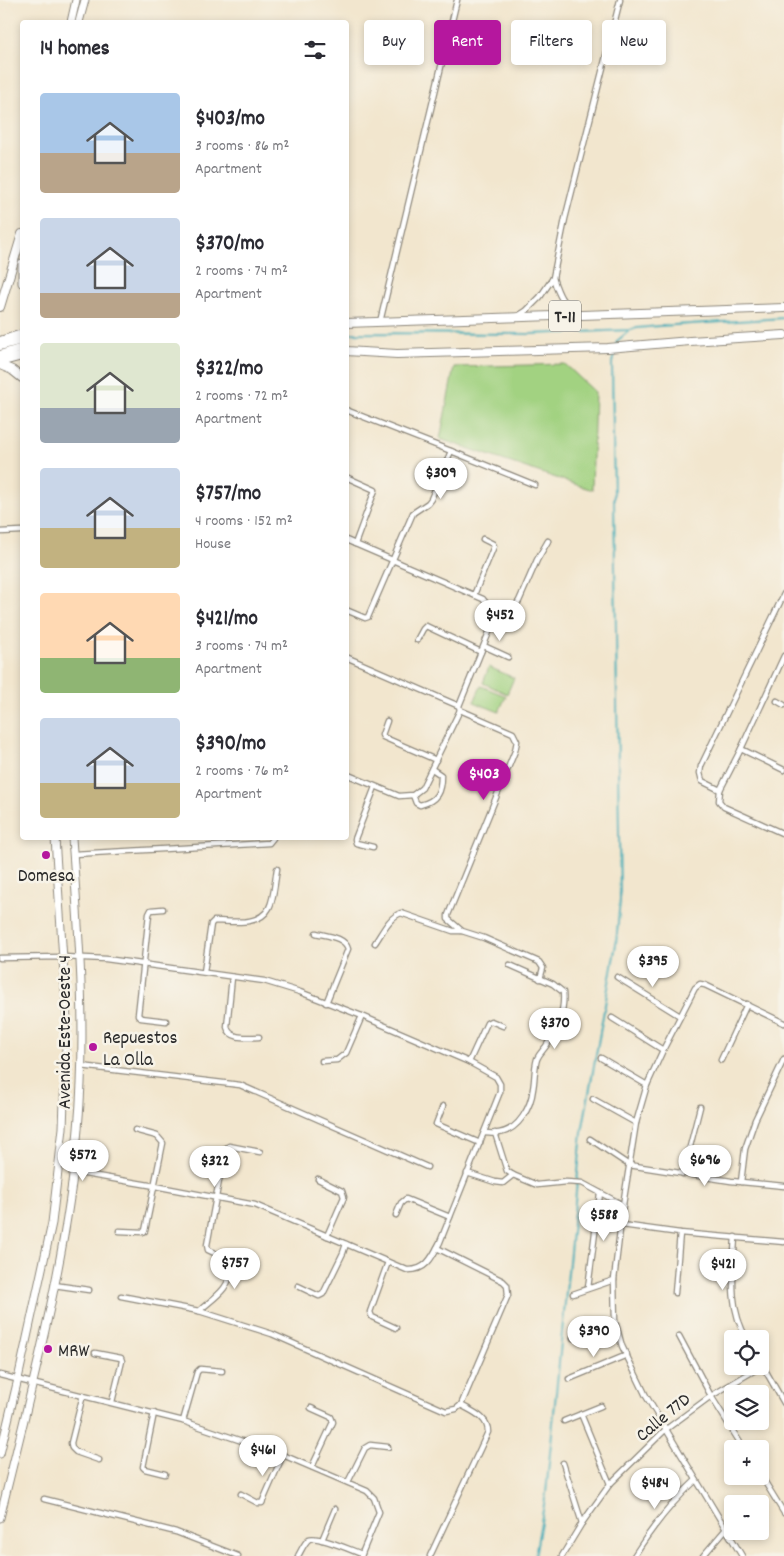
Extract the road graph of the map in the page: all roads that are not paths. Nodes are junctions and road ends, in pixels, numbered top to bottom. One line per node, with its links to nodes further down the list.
1 (76, 0): 5 (main road)
2 (85, 0): 6 (main road)
3 (457, 0): 13 (street)
4 (620, 0): 8 (street)
5 (71, 20)
6 (80, 20)
7 (20, 241): 9 (main road)
8 (553, 278): 11 (street); 12 (street)
9 (0, 307)
10 (784, 308): 11 (main road, T-11)
11 (580, 315): 12 (main road, T-11)
12 (515, 318): 13 (main road, T-11)
13 (380, 322): 14 (main road, T-11)
14 (349, 323)
15 (20, 335): 17 (main road)
16 (784, 335): 21 (main road, T-11)
17 (0, 341)
18 (20, 341): 19 (main road)
19 (0, 346)
20 (20, 349): 22 (main road)
21 (349, 352)
22 (0, 355)
23 (20, 357): 24 (main road)
24 (0, 364): 25 (main road)
25 (20, 376)
26 (349, 411): 27 (street)
27 (451, 451): 29 (street); 36 (street)
28 (349, 478): 35 (street)
29 (535, 485)
30 (20, 531): 31 (street)
31 (0, 532)
32 (483, 538): 37 (street)
33 (349, 541): 35 (street)
34 (548, 541): 40 (street)
35 (355, 544): 36 (street)
36 (394, 560): 37 (street); 39 (street)
37 (474, 594): 40 (street)
38 (784, 594): 57 (street)
39 (349, 611)
40 (492, 611): 42 (street)
41 (417, 640): 43 (street)
42 (484, 646): 43 (street); 45 (street)
43 (481, 652): 49 (street)
44 (784, 656): 51 (street)
45 (508, 657)
46 (349, 658): 49 (street)
47 (777, 701): 48 (street)
48 (784, 705)
49 (459, 708): 52 (street); 67 (street)
50 (387, 721): 52 (street)
51 (741, 749): 54 (street); 57 (street)
52 (436, 760): 53 (street)
53 (432, 769): 58 (street); 58 (street)
54 (784, 770)
55 (349, 775): 56 (street)
56 (375, 787): 58 (street); 63 (street)
57 (720, 790): 59 (street)
58 (413, 795)
59 (784, 834)
60 (55, 840): 70 (main road)
61 (72, 840): 64 (main road, Avenida Este-Oeste 4)
62 (272, 840): 64 (street)
63 (373, 847)
64 (74, 854): 72 (main road, Avenida Este-Oeste 4)
65 (277, 870): 75 (street)
66 (163, 909): 73 (street)
67 (462, 931): 69 (street); 78 (street)
68 (316, 933): 79 (street)
69 (375, 943)
70 (62, 957): 71 (street); 72 (street); 150 (main road)
71 (0, 958)
72 (81, 958): 73 (street); 94 (main road, Avenida Este-Oeste 4)
73 (143, 963): 75 (street); 84 (street)
74 (510, 965): 78 (street)
75 (204, 972): 76 (street)
76 (232, 977): 79 (street); 87 (street)
77 (618, 977): 82 (street)
78 (540, 979): 102 (street)
79 (326, 1003): 81 (street)
80 (747, 1004): 82 (street); 85 (street); 91 (street)
81 (362, 1016): 92 (street); 93 (street)
82 (680, 1016): 88 (street)
83 (612, 1018): 88 (street)
84 (166, 1021)
85 (784, 1023)
86 (503, 1026): 93 (street)
87 (259, 1037)
88 (663, 1050): 95 (street)
89 (601, 1058): 95 (street)
90 (784, 1059): 113 (street)
91 (720, 1060)
92 (322, 1061)
93 (468, 1062): 101 (street)
94 (81, 1066): 107 (street); 108 (main road, Avenida Este-Oeste 4)
95 (647, 1085): 99 (street)
96 (593, 1099): 99 (street)
97 (443, 1106): 104 (street)
98 (700, 1107): 110 (street)
99 (636, 1123): 106 (street)
100 (134, 1130): 114 (street)
101 (484, 1133): 102 (street); 104 (street)
102 (495, 1133): 111 (street)
103 (590, 1138): 106 (street)
104 (480, 1143): 109 (street)
105 (260, 1152): 117 (street)
106 (629, 1165): 110 (street); 118 (street)
107 (427, 1167)
108 (73, 1172): 114 (street); 131 (main road, Avenida Este-Oeste 4)
109 (467, 1173): 111 (street); 120 (street)
110 (683, 1174): 113 (street)
111 (513, 1175): 116 (street)
112 (318, 1179): 124 (street)
113 (741, 1182): 115 (street)
114 (155, 1186): 117 (street); 122 (street)
115 (784, 1186)
116 (600, 1193): 118 (street); 133 (street)
117 (215, 1198): 124 (street); 138 (street)
118 (623, 1205): 121 (street)
119 (396, 1215): 120 (street)
120 (450, 1217): 128 (street)
121 (622, 1225): 123 (street); 130 (street)
122 (119, 1231)
123 (680, 1233): 125 (street); 136 (street)
124 (327, 1236): 127 (street)
125 (735, 1237): 126 (street); 141 (street)
126 (784, 1242)
127 (346, 1244): 129 (street); 132 (street)
128 (437, 1248): 129 (street); 157 (street)
129 (388, 1262): 140 (street)
130 (614, 1280): 133 (street); 139 (street)
131 (54, 1285): 134 (street); 152 (main road, Avenida Este-Oeste 4)
132 (298, 1286)
133 (588, 1288): 135 (street)
134 (89, 1290)
135 (573, 1294)
136 (675, 1294)
137 (121, 1296): 138 (street)
138 (199, 1311): 157 (street)
139 (615, 1321): 143 (street); 145 (street)
140 (396, 1328)
141 (742, 1330)
142 (679, 1336): 154 (street)
143 (573, 1338)
144 (95, 1353): 155 (street)
145 (627, 1355): 151 (street); 164 (street)
146 (222, 1371): 162 (street)
147 (0, 1374): 150 (street)
148 (743, 1375): 154 (street, Calle 77D)
149 (768, 1375): 156 (street)
150 (18, 1379): 152 (street); 167 (main road)
151 (569, 1379)
152 (33, 1382): 153 (street); 181 (main road, Avenida Este-Oeste 4)
153 (83, 1395): 155 (street); 169 (street)
154 (711, 1396): 164 (street, Calle 77D); 165 (street)
155 (112, 1402): 160 (street)
156 (784, 1403)
157 (461, 1405): 190 (street)
158 (601, 1406): 161 (street)
159 (311, 1408): 171 (street)
160 (154, 1413): 162 (street); 172 (street)
161 (581, 1414): 163 (street); 175 (street)
162 (183, 1421): 168 (street)
163 (564, 1421)
164 (665, 1430): 173 (street); 175 (street, Calle 77D)
165 (738, 1440)
166 (388, 1447): 174 (street)
167 (0, 1454)
168 (283, 1455): 171 (street); 177 (street)
169 (99, 1460)
170 (563, 1463): 182 (street)
171 (312, 1467): 174 (street)
172 (165, 1474)
173 (696, 1480): 183 (street); 192 (street)
174 (348, 1482): 187 (street)
175 (610, 1484): 182 (street, Calle 77D)
176 (767, 1485): 180 (street)
177 (241, 1494)
178 (44, 1499): 188 (street)
179 (335, 1510): 185 (street)
180 (784, 1513)
181 (0, 1518)
182 (582, 1523): 191 (street, Calle 77D)
183 (724, 1526)
184 (724, 1531): 193 (street)
185 (322, 1540): 187 (street); 189 (street)
186 (733, 1540): 194 (street)
187 (362, 1555)
188 (238, 1556)
189 (298, 1556)
190 (430, 1556)
191 (562, 1556)
192 (634, 1556)
193 (703, 1556)
194 (742, 1556)

